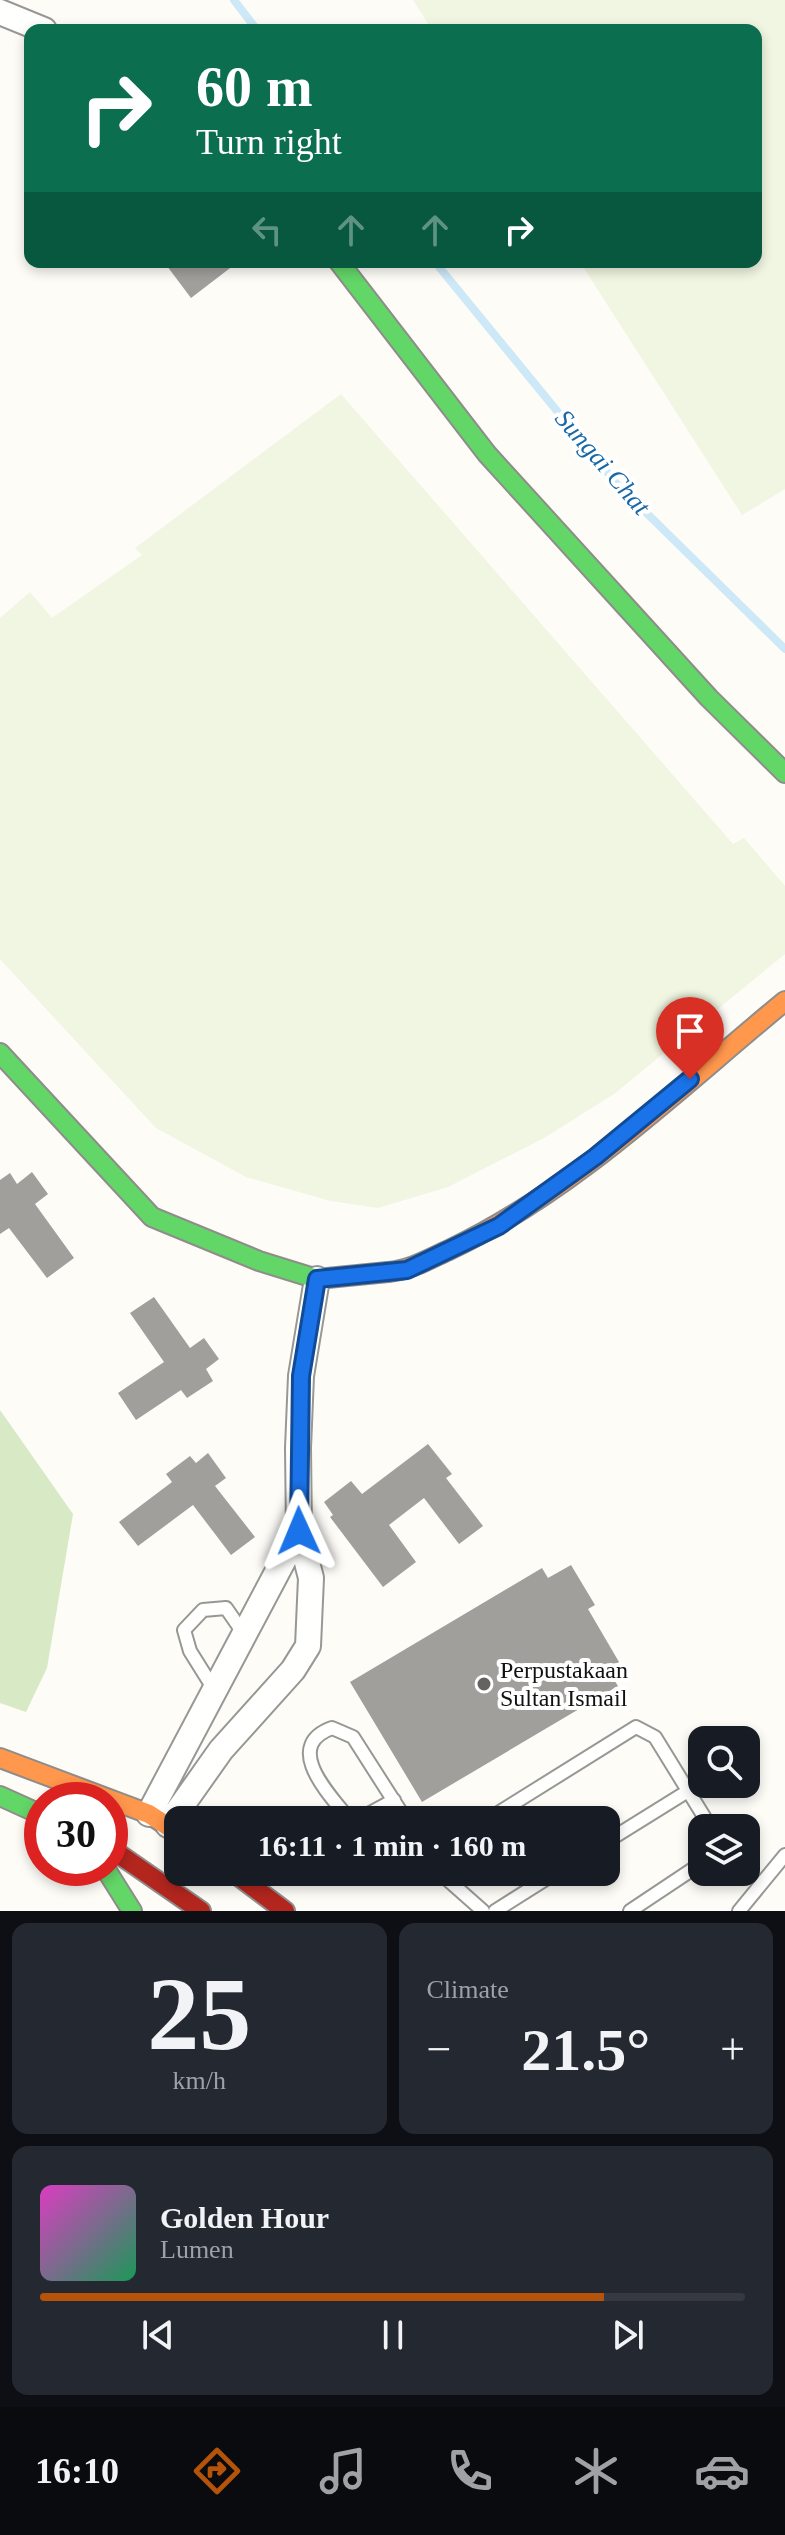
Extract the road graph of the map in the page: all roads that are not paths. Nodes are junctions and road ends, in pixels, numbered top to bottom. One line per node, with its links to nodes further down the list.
1 (0, 12): 2 (street)
2 (29, 24)
3 (344, 268): 4 (street)
4 (785, 773)
5 (785, 1001): 7 (street)
6 (0, 1053): 7 (street)
7 (317, 1279): 8 (street)
8 (299, 1531): 9 (street); 16 (street)
9 (244, 1634): 10 (street); 10 (lane)
10 (215, 1691): 15 (street)
11 (0, 1758): 20 (street)
12 (688, 1791): 18 (lane); 21 (lane)
13 (0, 1796): 19 (street)
14 (394, 1800): 14 (lane); 17 (lane)
15 (172, 1806)
16 (179, 1806)
17 (398, 1806)
18 (509, 1806)
19 (24, 1807)
20 (164, 1824)
21 (620, 1833)
22 (128, 1853): 25 (street)
23 (785, 1855): 41 (lane)
24 (688, 1872): 40 (lane)
25 (164, 1882)
26 (116, 1886): 35 (street)
27 (165, 1886): 36 (street)
28 (169, 1886): 37 (street)
29 (236, 1886): 33 (street)
30 (249, 1886): 34 (street)
31 (455, 1886): 38 (lane)
32 (535, 1886): 39 (lane)
33 (231, 1901)
34 (275, 1908)
35 (132, 1911)
36 (168, 1911)
37 (201, 1911)
38 (483, 1911)
39 (495, 1911)
40 (630, 1911)
41 (739, 1911)

